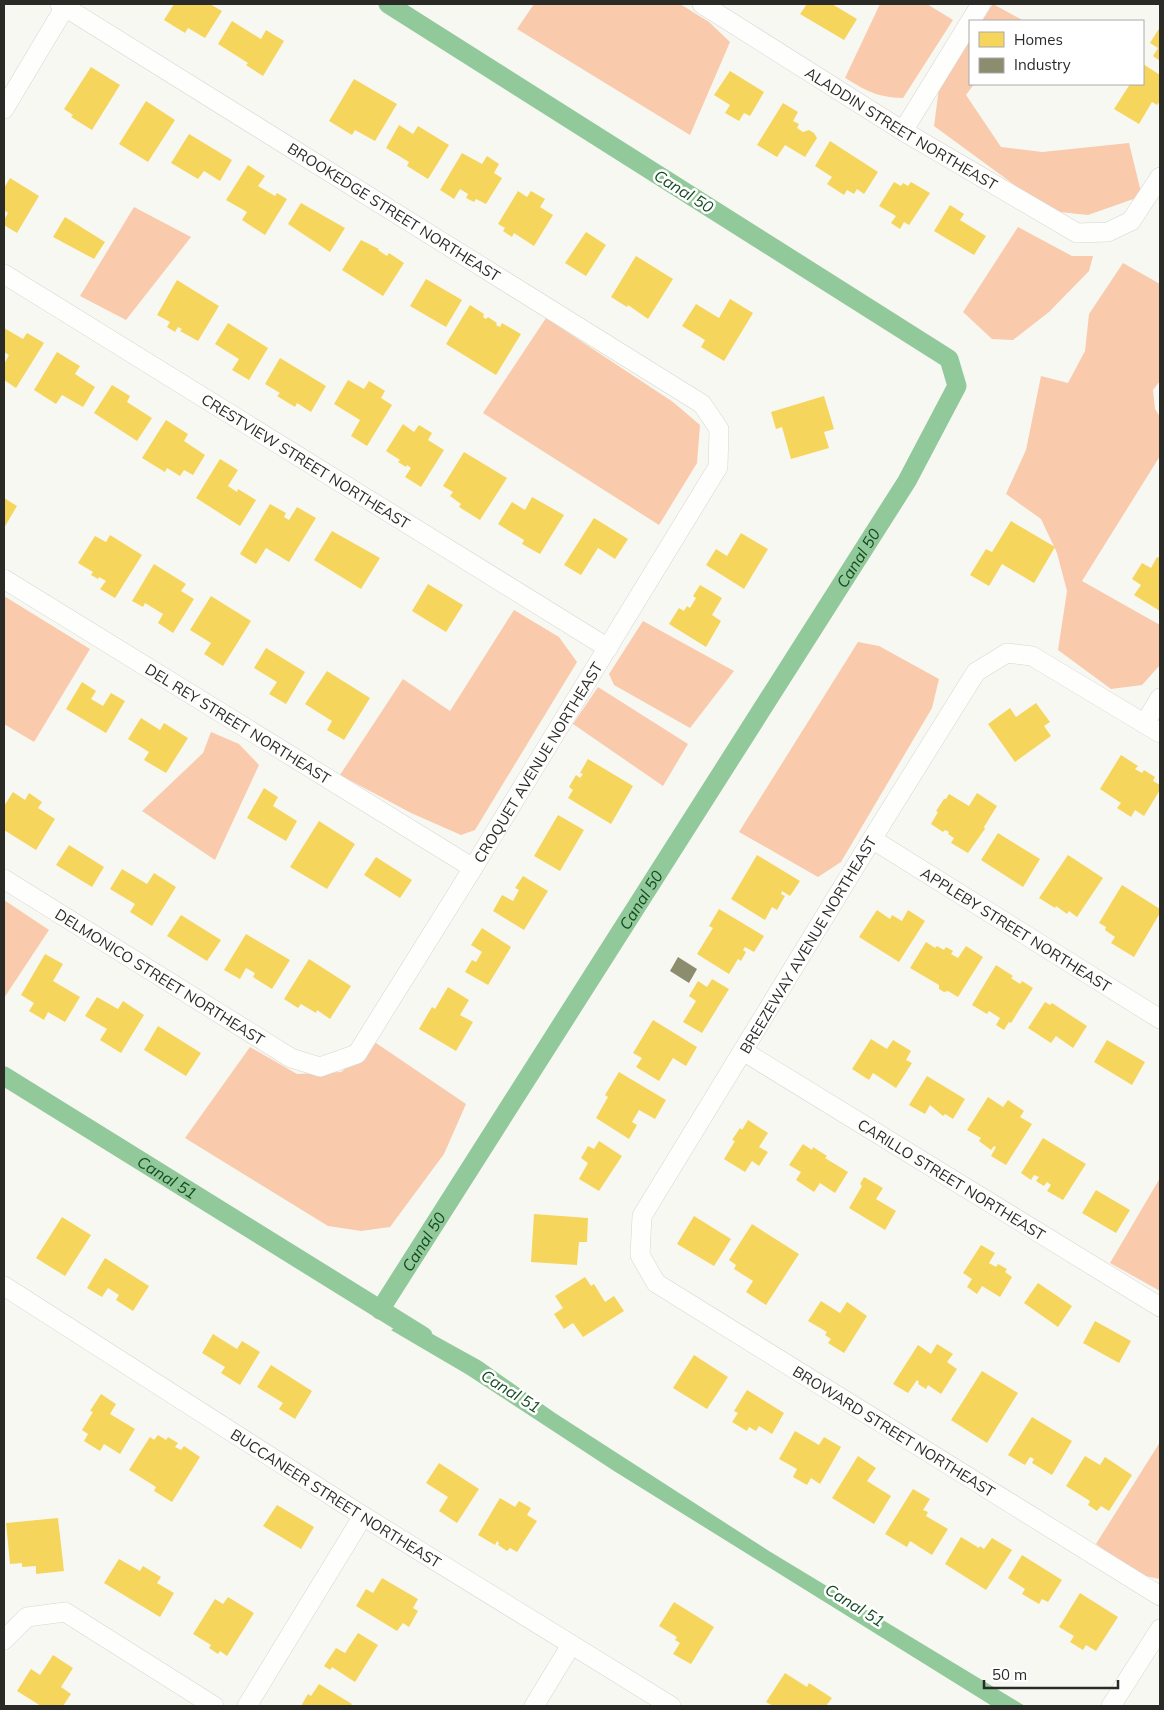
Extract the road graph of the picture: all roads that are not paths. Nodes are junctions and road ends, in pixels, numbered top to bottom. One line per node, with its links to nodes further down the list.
1 (702, 4): 7 (street, ALADDIN STREET NORTHEAST)
2 (981, 4): 4 (street)
3 (62, 5): 6 (street); 10 (street, BROOKEDGE STREET NORTHEAST)
4 (971, 20)
5 (969, 24): 7 (street)
6 (4, 108)
7 (903, 131): 8 (street, ALADDIN STREET NORTHEAST)
8 (1160, 177)
9 (4, 274): 12 (street, CRESTVIEW STREET NORTHEAST)
10 (719, 429): 12 (street, CROQUET AVENUE NORTHEAST)
11 (4, 579): 16 (street, DEL REY STREET NORTHEAST)
12 (608, 648): 16 (street, CROQUET AVENUE NORTHEAST)
13 (1160, 698): 14 (street)
14 (1152, 728): 15 (street, BREEZEWAY AVENUE NORTHEAST)
15 (872, 839): 18 (street, APPLEBY STREET NORTHEAST); 19 (street, BREEZEWAY AVENUE NORTHEAST)
16 (473, 868): 20 (street, CROQUET AVENUE NORTHEAST)
17 (4, 879): 20 (street, DELMONICO STREET NORTHEAST)
18 (1160, 1019)
19 (743, 1051): 21 (street, BREEZEWAY AVENUE NORTHEAST); 23 (street, CARILLO STREET NORTHEAST)
20 (320, 1067)
21 (640, 1255): 25 (street, BROWARD STREET NORTHEAST)
22 (4, 1286): 24 (street, BUCCANEER STREET NORTHEAST)
23 (1160, 1307)
24 (364, 1516): 28 (street, BUCCANEER STREET NORTHEAST); 30 (street)
25 (1160, 1596)
26 (1160, 1629): 33 (street)
27 (4, 1640): 29 (street)
28 (571, 1645): 31 (street); 32 (street, BUCCANEER STREET NORTHEAST)
29 (214, 1706)
30 (247, 1706)
31 (534, 1706)
32 (671, 1706)
33 (1111, 1706)

